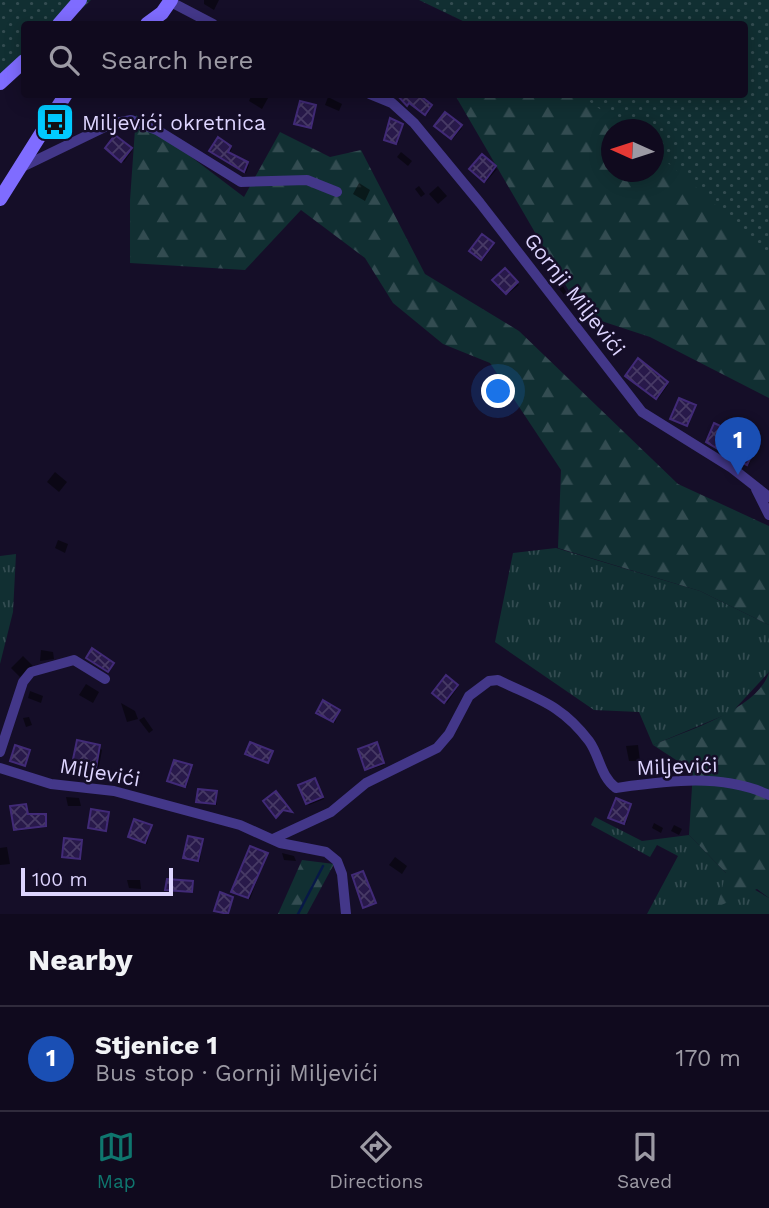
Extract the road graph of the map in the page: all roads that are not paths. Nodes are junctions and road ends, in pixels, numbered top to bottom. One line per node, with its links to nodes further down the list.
1 (80, 0): 3 (main road)
2 (171, 1): 4 (main road); 5 (street)
3 (62, 21)
4 (150, 21)
5 (208, 21)
6 (21, 64): 7 (main road)
7 (0, 83)
8 (64, 98): 10 (main road)
9 (379, 98): 13 (street, Gornji Miljevići)
10 (20, 168): 11 (street); 12 (main road)
11 (337, 192)
12 (0, 200)
13 (753, 483): 14 (street, Gornji Miljevići); 15 (street)
14 (769, 497)
15 (769, 515)
16 (105, 679): 17 (street)
17 (0, 752)
18 (0, 768): 20 (street, Miljevići)
19 (769, 795): 20 (street, Miljevići)
20 (273, 839): 21 (street, Miljevići)
21 (346, 914)

